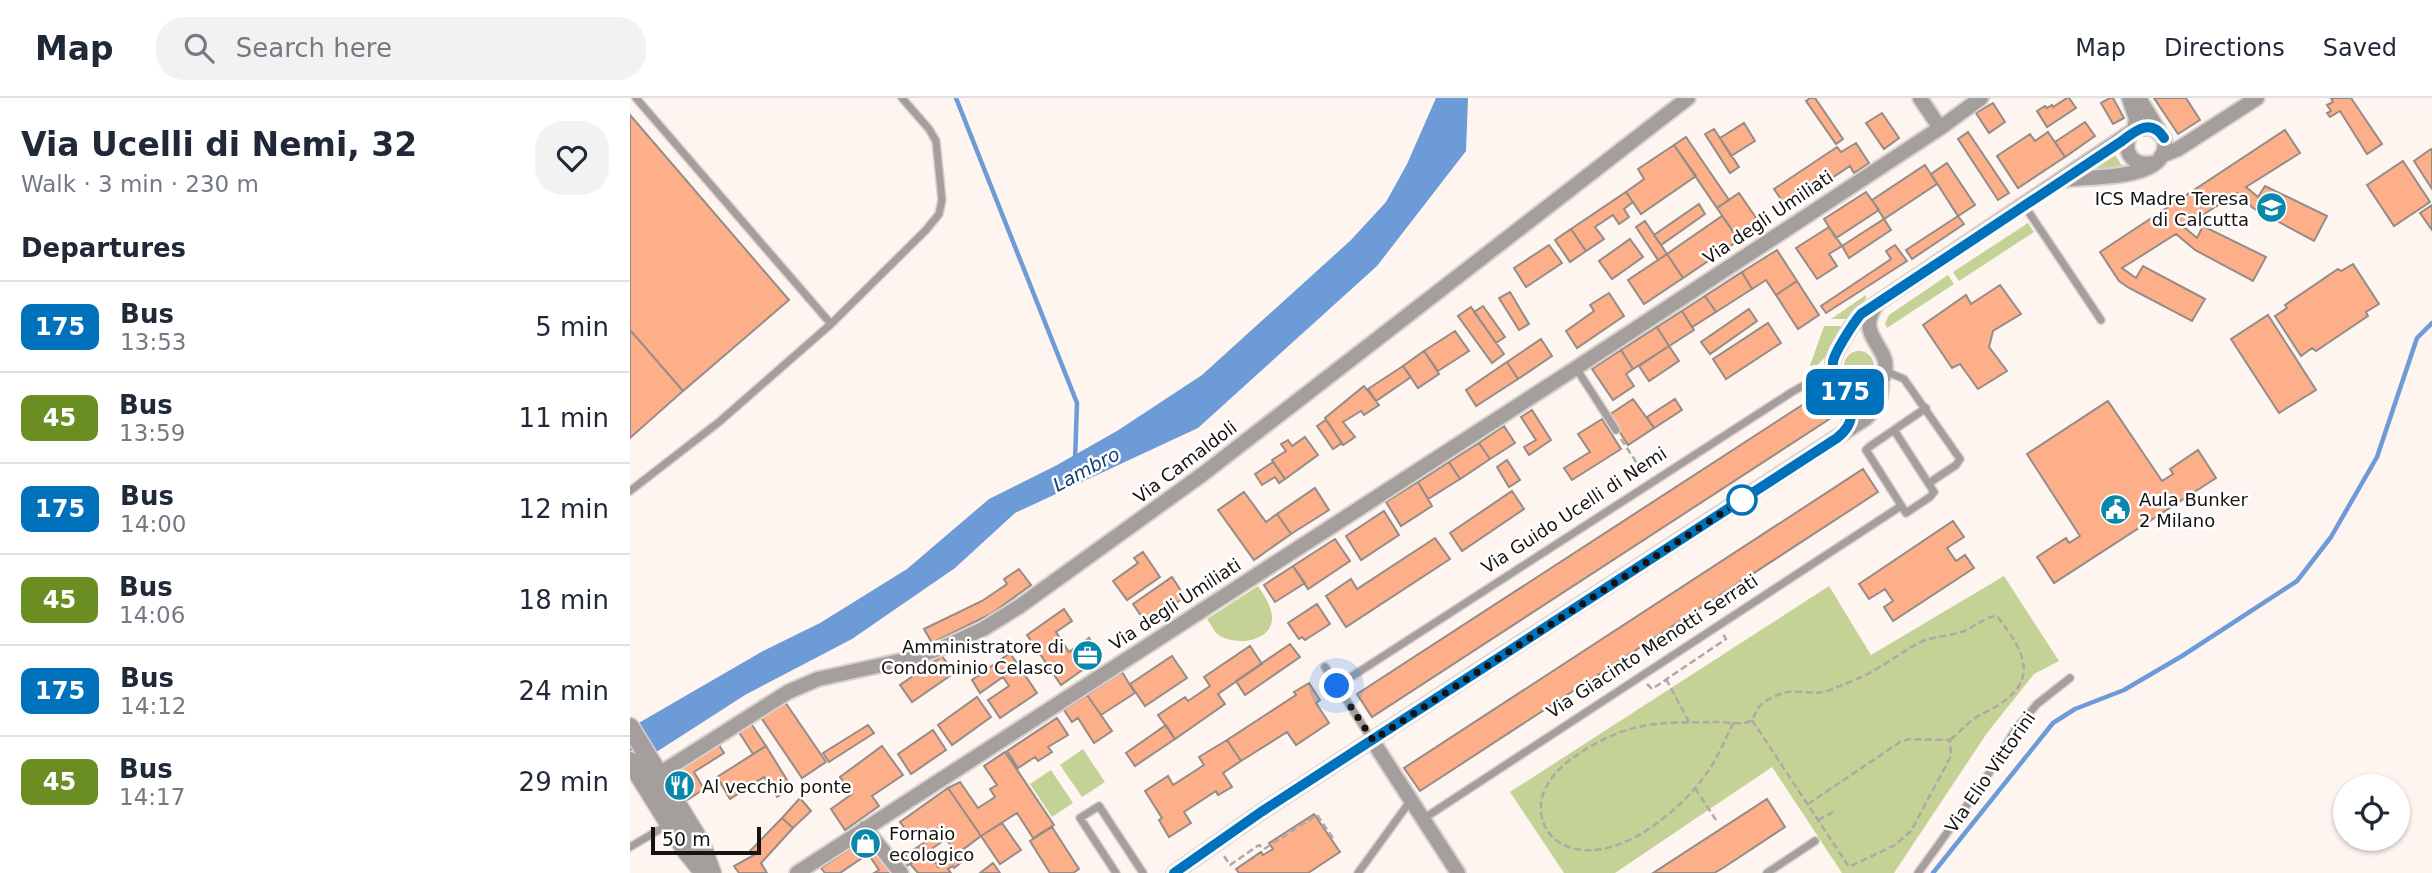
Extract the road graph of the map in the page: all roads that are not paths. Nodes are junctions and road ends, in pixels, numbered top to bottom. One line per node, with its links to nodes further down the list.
1 (636, 98): 17 (lane)
2 (902, 98): 17 (lane)
3 (1688, 98): 36 (street, Via Camaldoli)
4 (1920, 98): 9 (street)
5 (1982, 98): 9 (street, Via degli Umiliati)
6 (2129, 98): 10 (street)
7 (2139, 98): 11 (street)
8 (2257, 98): 12 (street)
9 (1940, 128): 20 (street, Via degli Umiliati)
10 (2133, 131): 11 (street); 12 (street); 13 (street)
11 (2162, 135): 12 (street)
12 (2158, 159): 13 (street)
13 (2059, 181): 14 (street)
14 (2024, 205): 15 (street); 16 (lane)
15 (1883, 298): 18 (street); 19 (street)
16 (2101, 320)
17 (831, 324): 28 (lane)
18 (1841, 346): 19 (street); 22 (street)
19 (1880, 350): 21 (street)
20 (1576, 368): 24 (lane); 40 (street, Via degli Umiliati)
21 (1883, 375): 22 (street); 23 (lane); 26 (street)
22 (1835, 376): 26 (street); 32 (lane, Via Guido Ucelli di Nemi)
23 (1926, 408): 25 (lane); 27 (lane)
24 (1616, 430)
25 (1894, 430): 27 (lane); 29 (lane)
26 (1845, 432): 34 (street)
27 (1929, 483): 29 (lane)
28 (630, 491)
29 (1901, 506): 38 (lane, Via Giacinto Menotti Serrati)
30 (1325, 667): 32 (lane)
31 (2070, 678): 53 (lane, Via Elio Vittorini)
32 (1337, 686): 34 (lane)
33 (630, 727): 36 (street)
34 (1373, 740): 37 (street); 49 (street)
35 (630, 761): 36 (street)
36 (651, 773): 39 (street)
37 (1411, 800): 38 (street); 50 (lane)
38 (1423, 818): 51 (street)
39 (677, 819): 42 (lane); 44 (street); 45 (street)
40 (865, 828): 46 (street, Via degli Umiliati); 47 (street)
41 (1815, 842): 52 (lane)
42 (630, 847)
43 (1140, 872): 48 (lane)
44 (704, 873)
45 (712, 873)
46 (797, 873)
47 (901, 873)
48 (1116, 873)
49 (1174, 873)
50 (1358, 873)
51 (1458, 873)
52 (1767, 873)
53 (1918, 873)

